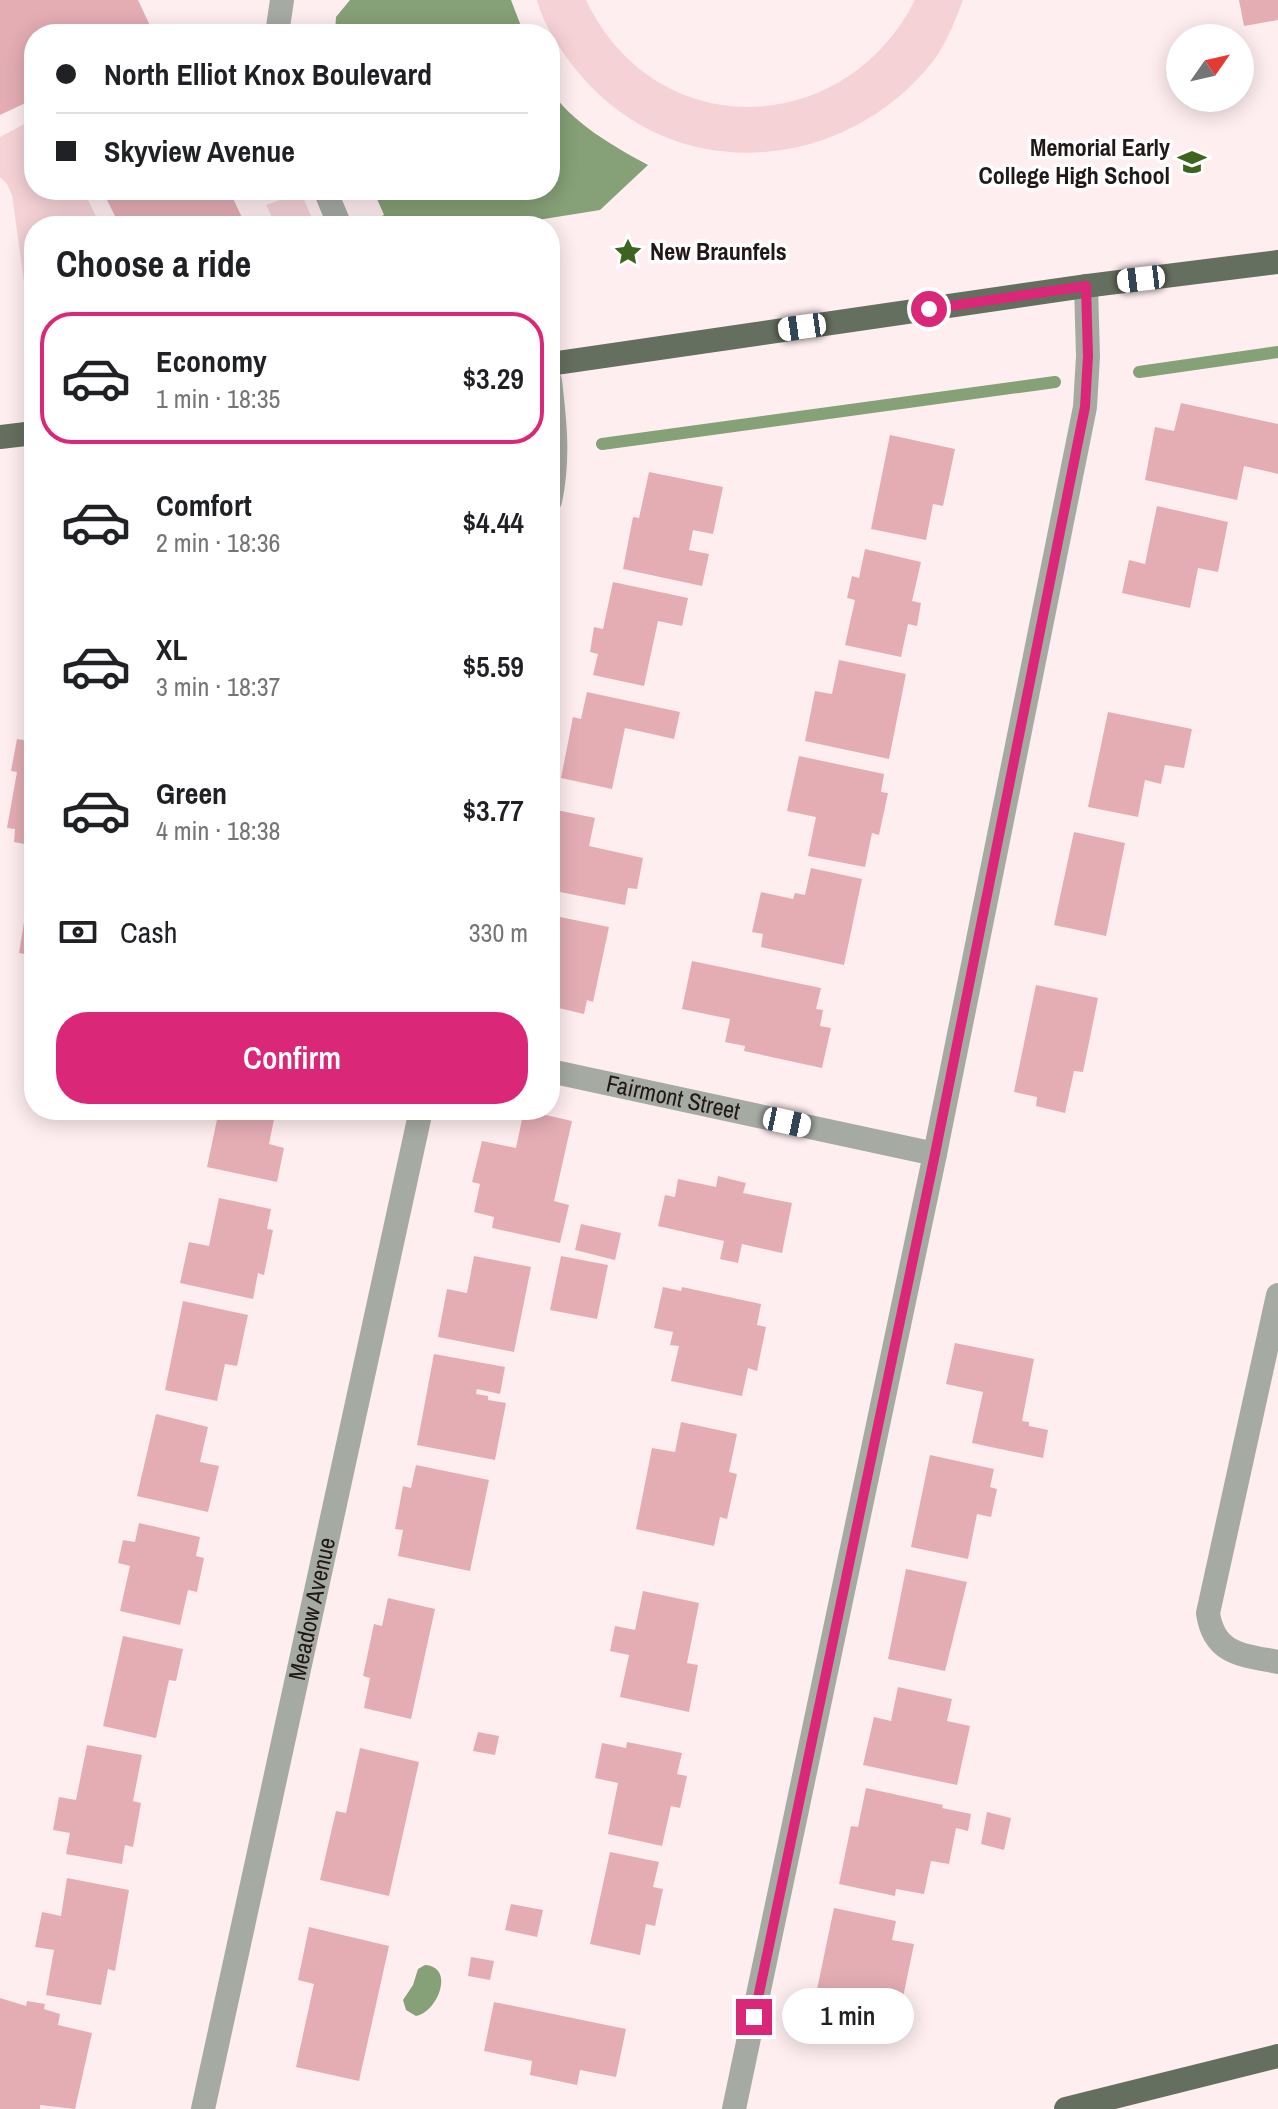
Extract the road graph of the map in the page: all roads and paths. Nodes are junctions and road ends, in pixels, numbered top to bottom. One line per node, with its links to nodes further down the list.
1 (282, 0): 2 (street)
2 (278, 24)
3 (1278, 262): 4 (main road)
4 (1086, 286): 5 (main road); 10 (street)
5 (560, 363)
6 (24, 434): 7 (main road)
7 (0, 437)
8 (560, 1073): 10 (street, Fairmont Street)
9 (419, 1120): 14 (street, Meadow Avenue)
10 (935, 1154): 15 (street)
11 (1278, 1295): 12 (street)
12 (1278, 1662)
13 (1278, 2056): 16 (main road)
14 (203, 2109)
15 (734, 2109)
16 (1066, 2109)

